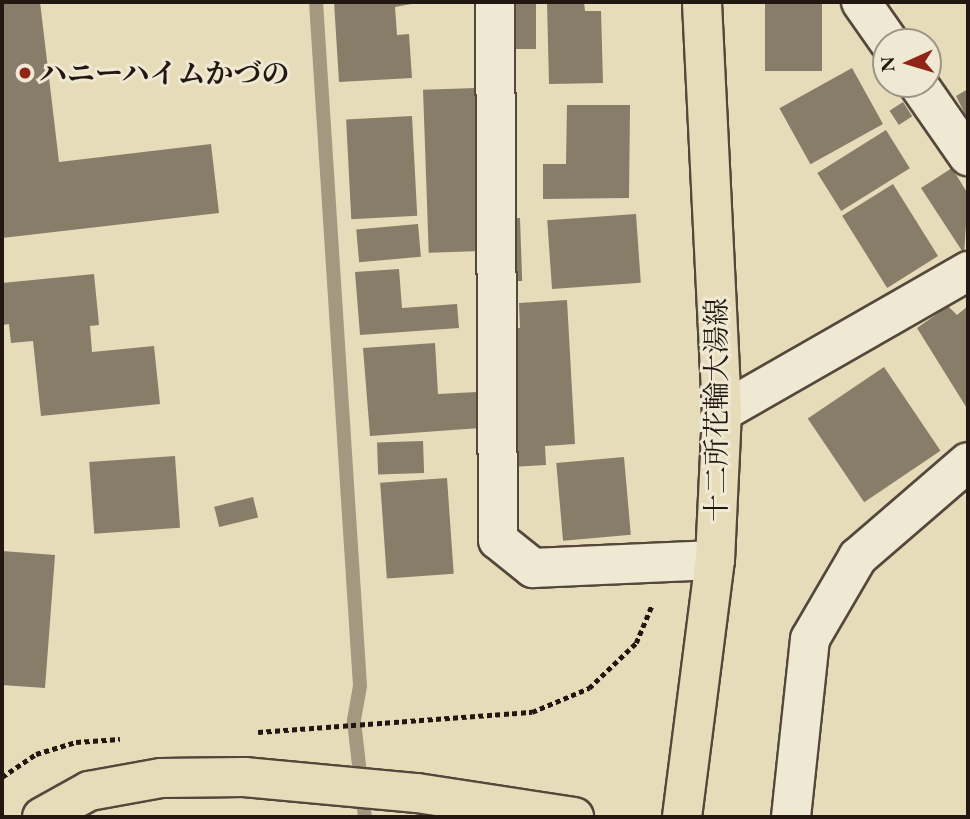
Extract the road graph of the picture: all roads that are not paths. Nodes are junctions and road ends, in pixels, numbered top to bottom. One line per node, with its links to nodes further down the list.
1 (495, 2): 10 (street)
2 (702, 2): 8 (main road, 十二所花輪大湯線)
3 (861, 2): 4 (street)
4 (879, 28)
5 (928, 98): 6 (street)
6 (968, 156)
7 (968, 271): 8 (street)
8 (722, 412): 10 (main road, 十二所花輪大湯線)
9 (968, 462): 14 (street)
10 (715, 560): 13 (main road, 十二所花輪大湯線)
11 (42, 817): 12 (main road)
12 (575, 817)
13 (682, 817)
14 (792, 817)

